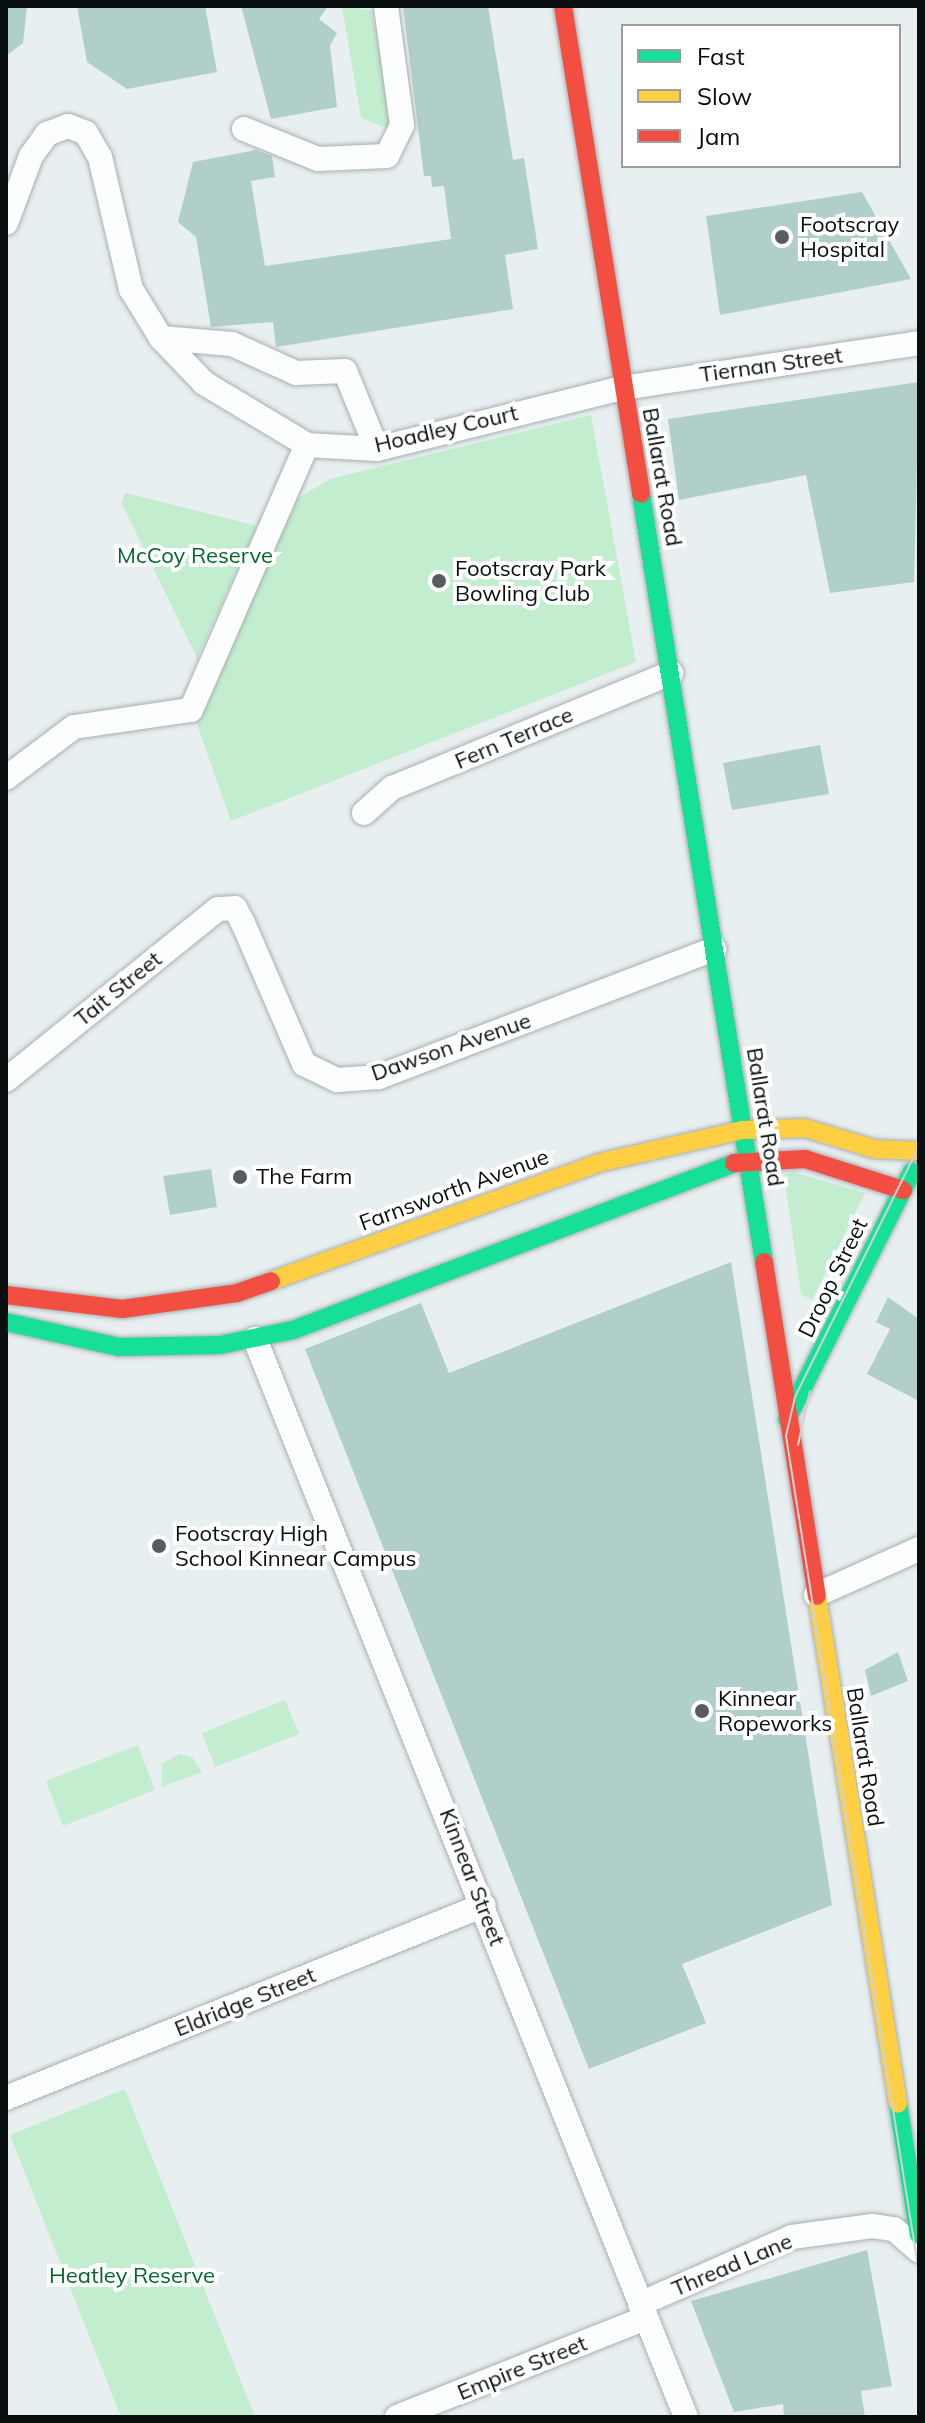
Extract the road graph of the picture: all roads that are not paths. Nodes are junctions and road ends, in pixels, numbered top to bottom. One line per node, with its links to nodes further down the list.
1 (386, 6): 3 (street)
2 (563, 6): 7 (main road, Ballarat Road)
3 (244, 129)
4 (6, 223): 5 (street, Hoadley Court)
5 (161, 338): 8 (street, Hoadley Court); 9 (street)
6 (919, 343): 7 (street, Tiernan Street)
7 (622, 388): 9 (street, Hoadley Court); 10 (main road, Ballarat Road)
8 (307, 445): 9 (street, Hoadley Court); 11 (street)
9 (377, 449)
10 (671, 673): 12 (street, Fern Terrace); 14 (main road, Ballarat Road)
11 (6, 778)
12 (364, 813)
13 (235, 908): 14 (street, Dawson Avenue); 15 (street, Tait Street)
14 (714, 949): 16 (main road, Ballarat Road)
15 (6, 1080)
16 (742, 1130): 17 (main road, Farnsworth Avenue); 19 (main road, Ballarat Road); 21 (main road, Farnsworth Avenue)
17 (919, 1151)
18 (919, 1157): 20 (main road, Droop Street)
19 (747, 1160): 20 (main road, Farnsworth Avenue); 21 (main road, Farnsworth Avenue); 28 (main road, Ballarat Road)
20 (903, 1190): 28 (main road, Droop Street)
21 (515, 1218): 22 (main road, Farnsworth Avenue); 23 (main road, Farnsworth Avenue)
22 (413, 1230): 23 (main road); 24 (main road, Farnsworth Avenue)
23 (431, 1277): 27 (main road, Farnsworth Avenue)
24 (237, 1293): 25 (main road, Farnsworth Avenue); 27 (main road)
25 (6, 1295)
26 (6, 1322): 27 (main road, Farnsworth Avenue)
27 (255, 1339): 31 (street, Kinnear Street)
28 (787, 1419): 30 (main road, Ballarat Road)
29 (919, 1549): 30 (street)
30 (816, 1595): 33 (main road, Ballarat Road)
31 (484, 1905): 32 (street, Eldridge Street); 37 (street, Kinnear Street)
32 (6, 2098)
33 (912, 2189): 34 (street, Thread Lane); 35 (main road, Ballarat Road)
34 (872, 2226): 36 (street); 37 (street, Thread Lane)
35 (919, 2235)
36 (919, 2251)
37 (643, 2311): 38 (street, Empire Street); 39 (street, Kinnear Street)
38 (397, 2417)
39 (686, 2417)

